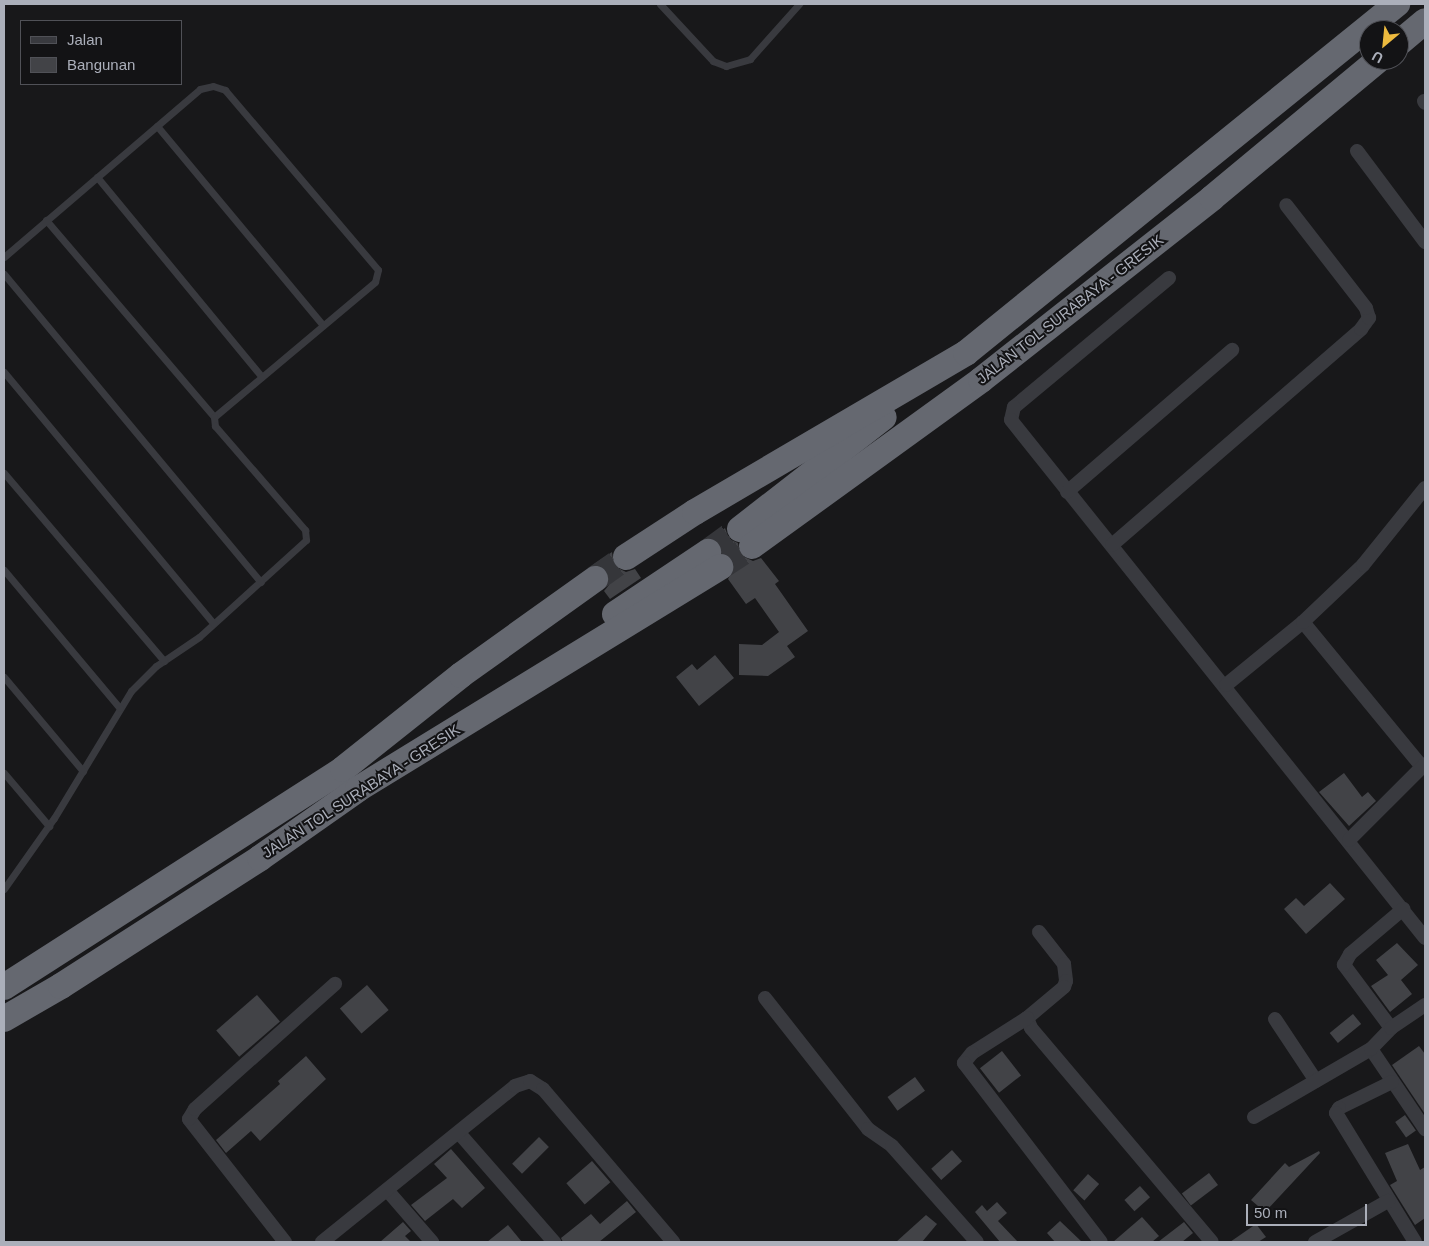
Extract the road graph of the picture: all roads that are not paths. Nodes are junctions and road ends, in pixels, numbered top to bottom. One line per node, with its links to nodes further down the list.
1 (660, 4): 2 (lane)
2 (799, 4)
3 (1397, 4): 18 (highway, JALAN TOL SURABAYA - GRESIK)
4 (1425, 21): 5 (highway)
5 (1409, 34)
6 (1366, 70): 18 (highway, JALAN TOL SURABAYA - GRESIK)
7 (157, 126): 9 (lane); 16 (lane); 16 (lane)
8 (1356, 151): 12 (street)
9 (97, 177): 11 (lane); 20 (lane)
10 (1286, 205): 25 (street)
11 (46, 220): 13 (lane); 21 (lane)
12 (1425, 242)
13 (4, 257)
14 (4, 274): 29 (lane)
15 (1169, 278): 24 (street)
16 (323, 325): 20 (lane)
17 (1232, 350): 24 (street)
18 (966, 353): 26 (highway, JALAN TOL SURABAYA - GRESIK)
19 (4, 372): 31 (lane)
20 (262, 376): 21 (lane)
21 (214, 418): 29 (lane)
22 (4, 473): 32 (lane)
23 (1425, 488): 30 (street)
24 (1067, 492): 25 (street)
25 (1112, 545): 34 (street)
26 (626, 557)
27 (4, 570): 35 (lane)
28 (595, 579): 37 (highway, JALAN TOL SURABAYA - GRESIK)
29 (260, 582): 31 (lane)
30 (1303, 622): 34 (street); 36 (street)
31 (214, 624): 32 (lane)
32 (164, 661): 35 (lane)
33 (4, 677): 38 (lane)
34 (1226, 685): 41 (street)
35 (120, 708): 38 (lane)
36 (1424, 766): 41 (street)
37 (344, 769): 47 (highway, JALAN TOL SURABAYA - GRESIK); 50 (highway, JALAN TOL SURABAYA - GRESIK)
38 (83, 771): 40 (lane)
39 (4, 773): 40 (lane)
40 (49, 826): 42 (lane)
41 (1348, 840): 43 (street)
42 (4, 889)
43 (1403, 909): 45 (street); 53 (street)
44 (1039, 932): 51 (street)
45 (1425, 938)
46 (335, 984): 62 (street)
47 (4, 987)
48 (765, 998): 67 (street)
49 (1425, 1005): 53 (street)
50 (4, 1018)
51 (1027, 1018): 68 (street); 69 (street)
52 (1275, 1019): 55 (street)
53 (1391, 1028): 54 (street)
54 (1371, 1049): 55 (street); 56 (street)
55 (1316, 1081): 57 (street)
56 (1392, 1082): 58 (street); 61 (street)
57 (1254, 1117)
58 (1425, 1129)
59 (459, 1133): 60 (street); 65 (street); 66 (street)
60 (387, 1190): 63 (street); 64 (street)
61 (1388, 1201): 70 (street); 71 (street)
62 (285, 1242)
63 (322, 1242)
64 (432, 1242)
65 (554, 1242)
66 (673, 1242)
67 (978, 1242)
68 (1102, 1242)
69 (1212, 1242)
70 (1315, 1242)
71 (1414, 1242)

